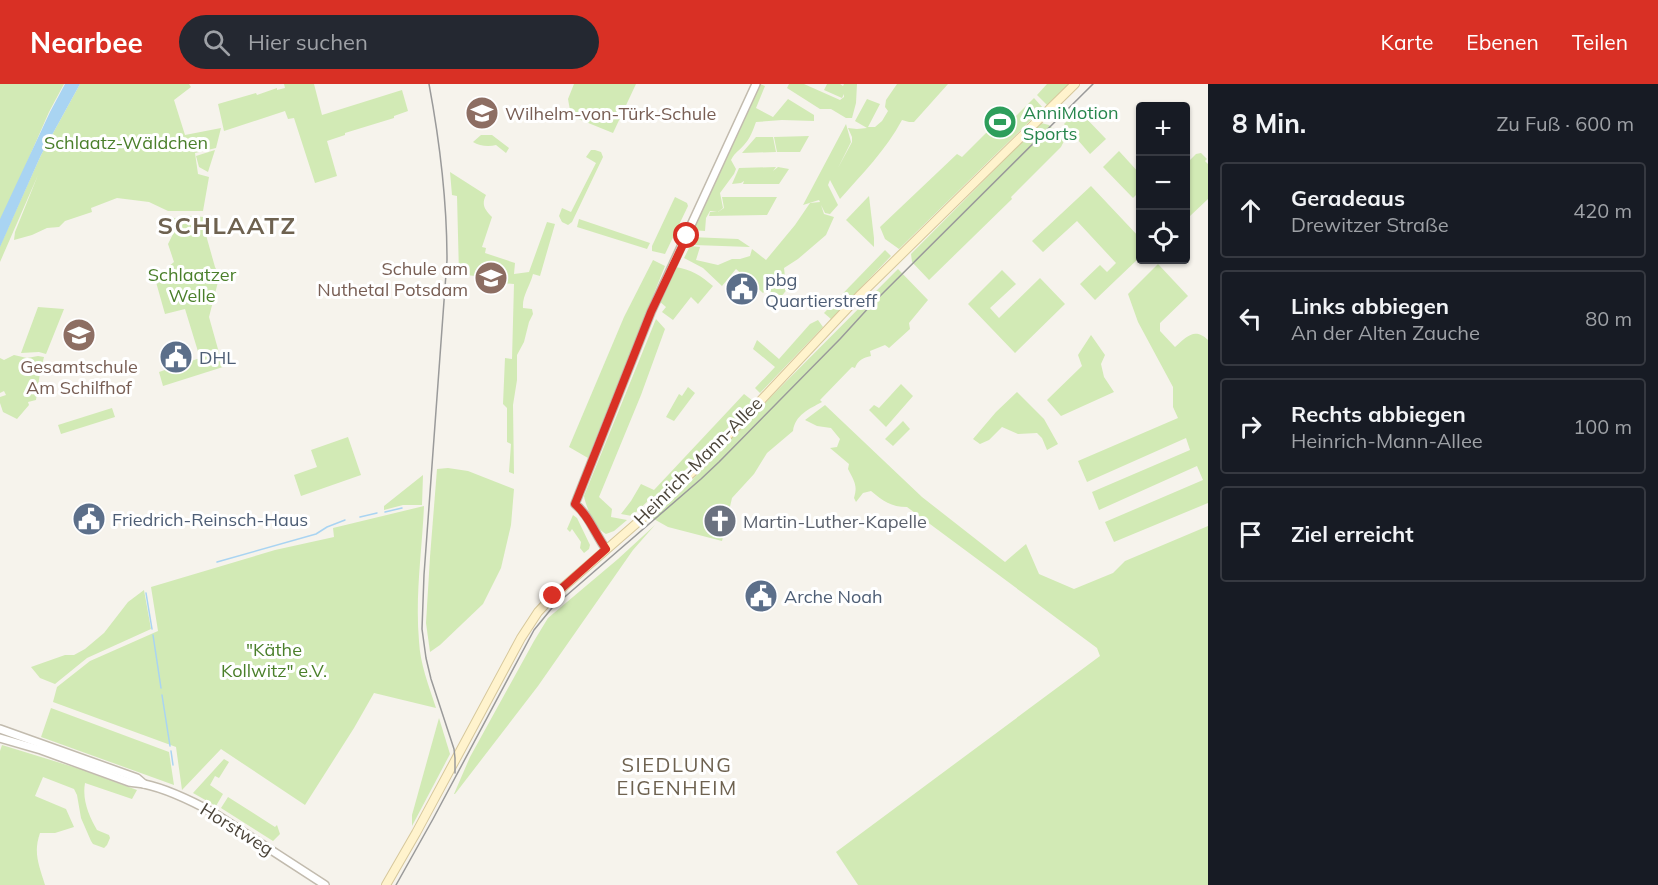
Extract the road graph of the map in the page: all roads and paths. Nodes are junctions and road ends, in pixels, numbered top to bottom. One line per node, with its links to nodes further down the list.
1 (756, 84): 3 (street)
2 (1075, 84): 3 (main road, Heinrich-Mann-Allee)
3 (606, 549): 8 (main road, Heinrich-Mann-Allee)
4 (0, 729): 6 (street, Horstweg)
5 (0, 738): 6 (street, Horstweg)
6 (144, 784): 7 (street, Horstweg)
7 (325, 885)
8 (386, 885)

